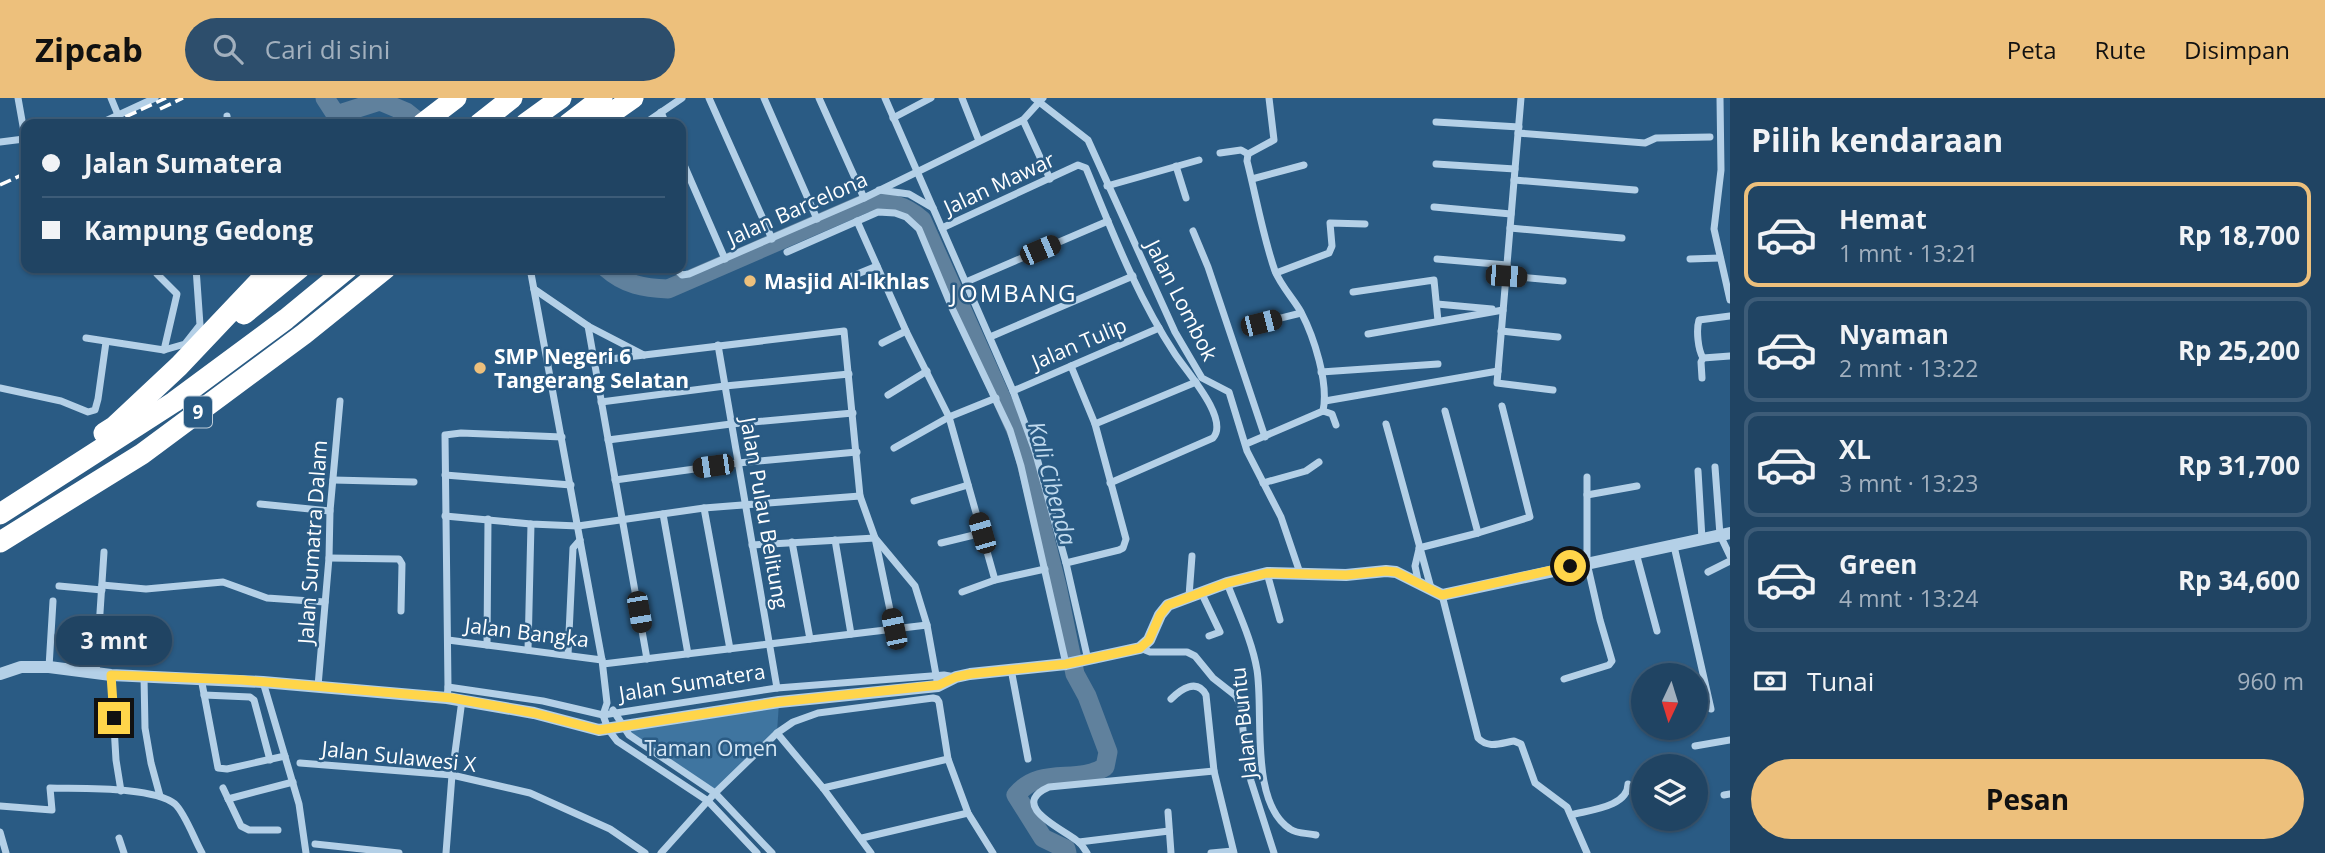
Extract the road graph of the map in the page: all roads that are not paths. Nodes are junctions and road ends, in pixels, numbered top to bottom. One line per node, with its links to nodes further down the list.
1 (18, 98): 23 (street)
2 (111, 98): 21 (street)
3 (155, 98): 21 (street)
4 (456, 98): 25 (highway)
5 (512, 98): 26 (highway)
6 (561, 98): 27 (highway)
7 (602, 98): 28 (highway)
8 (633, 98): 29 (highway)
9 (682, 98): 20 (street)
10 (709, 98): 67 (street)
11 (764, 98): 59 (street)
12 (819, 98): 54 (street)
13 (885, 98): 22 (street)
14 (931, 98): 22 (street)
15 (962, 98): 37 (street)
16 (1269, 98): 40 (street)
17 (1521, 98): 34 (street)
18 (1720, 98): 69 (street)
19 (1039, 99): 32 (street); 51 (street, Jalan Lombok)
20 (661, 112): 30 (street); 31 (street)
21 (118, 115): 24 (street)
22 (893, 118): 47 (street)
23 (21, 119)
24 (110, 119)
25 (428, 119)
26 (485, 119)
27 (532, 119)
28 (575, 119)
29 (603, 119)
30 (651, 119)
31 (664, 119)
32 (1023, 120): 37 (street, Jalan Barcelona); 48 (street)
33 (1436, 122): 34 (street)
34 (1518, 130): 35 (street); 46 (street)
35 (1710, 137)
36 (21, 141): 38 (street)
37 (979, 141): 47 (street, Jalan Barcelona)
38 (0, 142)
39 (1220, 153): 40 (street)
40 (1248, 154): 49 (street)
41 (1199, 160): 44 (street)
42 (1436, 164): 46 (street)
43 (1304, 165): 49 (street)
44 (1176, 166): 51 (street); 55 (street)
45 (686, 169): 70 (street)
46 (1515, 169): 50 (street)
47 (918, 170): 52 (street, Jalan Barcelona); 57 (street)
48 (1050, 179): 61 (street, Jalan Mawar); 63 (street, Jalan Mawar)
49 (1252, 179): 82 (street)
50 (1514, 180): 53 (street); 58 (street)
51 (1107, 186): 144 (street, Jalan Lombok)
52 (879, 190): 54 (street, Jalan Barcelona); 57 (street)
53 (1635, 190)
54 (864, 198): 59 (street, Jalan Barcelona)
55 (1186, 198)
56 (1434, 207): 58 (street)
57 (934, 209): 63 (street)
58 (1511, 214): 64 (street)
59 (817, 219): 67 (street, Jalan Barcelona)
60 (857, 221): 68 (street); 74 (street); 128 (street)
61 (1108, 221): 84 (street); 88 (street)
62 (1365, 224): 82 (street)
63 (942, 228): 88 (street)
64 (1510, 228): 66 (street); 73 (street)
65 (1193, 232): 141 (street)
66 (1622, 238)
67 (772, 239): 70 (street, Jalan Barcelona)
68 (788, 252)
69 (1720, 258): 72 (street); 91 (street)
70 (725, 259): 81 (street, Jalan Barcelona)
71 (1437, 259): 73 (street)
72 (1690, 259)
73 (1507, 265): 85 (street)
74 (877, 266): 86 (street); 100 (street)
75 (196, 273): 109 (street)
76 (267, 273): 115 (highway)
77 (294, 273): 115 (highway)
78 (342, 273): 169 (highway, 9)
79 (382, 273): 183 (highway, 9)
80 (531, 273): 89 (street)
81 (680, 273)
82 (1276, 273): 94 (street)
83 (157, 274): 109 (street)
84 (1133, 276): 99 (street); 103 (street)
85 (1506, 276): 87 (street); 93 (street)
86 (850, 277)
87 (1563, 281)
88 (966, 282): 103 (street)
89 (534, 289): 98 (street); 142 (street)
90 (1353, 292): 92 (street)
91 (1730, 300)
92 (1437, 304): 93 (street); 96 (street)
93 (1503, 310): 96 (street); 101 (street)
94 (1301, 313): 97 (street); 118 (street)
95 (1730, 316): 112 (street)
96 (1438, 321): 102 (street)
97 (1261, 323)
98 (587, 326): 110 (street); 113 (street)
99 (1159, 328): 116 (street, Jalan Tulip); 122 (street)
100 (906, 331): 107 (street); 117 (street)
101 (1502, 331): 104 (street); 119 (street)
102 (1368, 334)
103 (990, 337): 126 (street)
104 (1558, 337)
105 (86, 338): 106 (street)
106 (106, 342): 109 (street); 124 (street)
107 (882, 344)
108 (718, 345): 110 (street); 120 (street); 123 (street, Jalan Pulau Belitung)
109 (164, 350)
110 (644, 355): 113 (street)
111 (1730, 356): 112 (street)
112 (1703, 358): 121 (street)
113 (594, 361): 131 (street)
114 (1438, 364): 118 (street)
115 (179, 366): 163 (highway)
116 (1071, 366): 126 (street, Jalan Tulip); 138 (street)
117 (927, 371): 127 (street); 136 (street)
118 (1321, 372): 130 (street)
119 (1498, 372): 125 (street); 130 (street)
120 (849, 374): 123 (street); 135 (street)
121 (1702, 378)
122 (1196, 382): 138 (street); 156 (street)
123 (725, 386): 131 (street); 137 (street, Jalan Pulau Belitung)
124 (0, 388)
125 (1553, 390)
126 (1013, 391): 194 (street)
127 (888, 395)
128 (996, 398): 136 (street); 196 (street)
129 (340, 401): 153 (street, Jalan Sumatra Dalam)
130 (1325, 401): 133 (street)
131 (601, 402): 143 (street)
132 (1502, 406): 177 (street)
133 (1323, 411): 140 (street); 141 (street)
134 (1445, 411): 177 (street)
135 (853, 413): 137 (street); 146 (street)
136 (949, 417): 145 (street); 159 (street)
137 (731, 424): 143 (street); 148 (street, Jalan Pulau Belitung)
138 (1096, 424): 156 (street)
139 (1386, 424): 188 (street)
140 (1336, 425)
141 (1265, 437): 144 (street)
142 (562, 438): 151 (street); 158 (street)
143 (608, 440): 154 (street)
144 (1246, 444): 157 (street, Jalan Lombok)
145 (894, 448)
146 (857, 452): 148 (street); 162 (street)
147 (1318, 462): 157 (street)
148 (738, 463): 154 (street); 166 (street, Jalan Pulau Belitung)
149 (1715, 467): 178 (street)
150 (1698, 471): 180 (street)
151 (445, 475): 158 (street); 171 (street)
152 (1587, 477): 161 (street)
153 (333, 480): 155 (street); 168 (street, Jalan Sumatra Dalam)
154 (615, 480): 173 (street)
155 (414, 482)
156 (1110, 483): 194 (street)
157 (1264, 484): 199 (street, Jalan Lombok)
158 (571, 485): 175 (street)
159 (968, 485): 164 (street); 176 (street)
160 (1637, 486): 161 (street)
161 (1587, 495): 195 (street)
162 (860, 496): 166 (street); 179 (street)
163 (0, 501)
164 (914, 501)
165 (260, 504): 168 (street)
166 (745, 504): 167 (street); 186 (street, Jalan Pulau Belitung)
167 (704, 508): 170 (street); 222 (street)
168 (330, 511): 192 (street, Jalan Sumatra Dalam)
169 (0, 514)
170 (663, 514): 173 (street); 224 (street)
171 (445, 516): 172 (street); 218 (street)
172 (488, 519): 174 (street); 220 (street)
173 (622, 519): 175 (street); 226 (street)
174 (531, 524): 175 (street); 223 (street)
175 (578, 526): 181 (street)
176 (982, 533): 185 (street); 200 (street)
177 (1478, 533): 188 (street)
178 (1725, 534): 180 (street); 193 (street)
179 (875, 538): 182 (street); 212 (street); 213 (street)
180 (1702, 539): 187 (street)
181 (580, 540): 225 (street); 228 (street)
182 (835, 540): 184 (street); 215 (street)
183 (0, 542)
184 (793, 542): 186 (street); 217 (street)
185 (941, 543)
186 (752, 545): 219 (street, Jalan Pulau Belitung)
187 (1674, 546): 190 (street); 247 (street)
188 (1419, 548): 202 (street); 206 (street)
189 (104, 552): 204 (street)
190 (1636, 554): 195 (street); 214 (street)
191 (1192, 556): 207 (street)
192 (328, 558): 209 (street, Jalan Sumatra Dalam); 210 (street)
193 (1730, 558): 197 (street)
194 (1066, 563): 227 (street)
195 (1587, 563): 206 (street); 237 (street)
196 (1045, 569): 200 (street); 229 (street)
197 (1708, 572)
198 (1267, 573): 199 (street); 201 (street); 211 (street)
199 (1300, 573): 202 (street)
200 (995, 580): 205 (street)
201 (1227, 583): 207 (street); 277 (street, Jalan Buntu)
202 (1419, 585): 206 (street)
203 (58, 586): 204 (street)
204 (102, 588): 209 (street); 233 (street)
205 (962, 592)
206 (1437, 593): 273 (street)
207 (1195, 594): 216 (street); 221 (street)
208 (53, 601): 230 (street)
209 (325, 602): 240 (street, Jalan Sumatra Dalam)
210 (401, 611)
211 (1280, 620)
212 (926, 625): 213 (street, Jalan Bangka); 238 (street)
213 (894, 629): 215 (street, Jalan Bangka)
214 (1657, 631)
215 (851, 634): 217 (street, Jalan Bangka)
216 (1209, 636)
217 (810, 639): 219 (street, Jalan Bangka)
218 (447, 640): 220 (street, Jalan Bangka); 242 (street)
219 (770, 644): 222 (street, Jalan Bangka); 241 (street, Jalan Pulau Belitung)
220 (487, 645): 223 (street, Jalan Bangka)
221 (1140, 648): 227 (street, Jalan Sumatera); 298 (street)
222 (730, 649): 224 (street, Jalan Bangka)
223 (528, 650): 225 (street, Jalan Bangka)
224 (688, 653): 226 (street, Jalan Bangka)
225 (568, 655): 228 (street, Jalan Bangka)
226 (647, 659): 228 (street, Jalan Bangka)
227 (1086, 660): 229 (street, Jalan Sumatera)
228 (602, 662): 246 (street)
229 (1068, 664): 231 (street, Jalan Sumatera)
230 (48, 667): 232 (street, Jalan Sumatera); 233 (street, Jalan Sumatera)
231 (1011, 669): 238 (street, Jalan Sumatera); 256 (street)
232 (0, 674)
233 (96, 674): 234 (street, Jalan Sumatera)
234 (111, 675): 235 (street, Jalan Sumatera); 265 (street)
235 (144, 677): 236 (street, Jalan Sumatera); 267 (street)
236 (201, 678): 239 (street, Jalan Sumatera); 243 (street)
237 (1564, 679)
238 (938, 680): 241 (street, Jalan Sumatera); 250 (street, Jalan Sumatera)
239 (262, 682): 240 (street, Jalan Sumatera); 254 (street)
240 (318, 686): 242 (street, Jalan Sumatera)
241 (777, 688): 248 (street, Jalan Sumatera)
242 (447, 692): 245 (street, Jalan Sumatera); 249 (street, Jalan Sumatera)
243 (204, 695): 257 (street); 257 (street)
244 (1171, 699): 259 (street)
245 (462, 700): 250 (street, Jalan Sumatera); 260 (street)
246 (607, 703): 248 (street); 249 (street)
247 (1711, 709)
248 (615, 713): 249 (street, Jalan Sumatera); 250 (street)
249 (603, 715): 250 (street)
250 (615, 727): 266 (street); 269 (street)
251 (777, 733): 255 (street); 264 (street); 266 (street)
252 (1730, 740): 253 (street)
253 (1695, 746)
254 (285, 756): 257 (street); 261 (street)
255 (948, 759): 264 (street); 272 (street)
256 (1028, 759)
257 (270, 760)
258 (300, 763): 260 (street, Jalan Sulawesi X)
259 (1214, 771): 280 (street); 282 (street)
260 (452, 775): 288 (street); 289 (street, Jalan Sulawesi X)
261 (293, 782): 268 (street); 286 (street)
262 (1628, 784): 273 (street)
263 (223, 788): 268 (street)
264 (823, 788): 279 (street)
265 (121, 791): 267 (street); 270 (street)
266 (715, 793): 269 (street); 292 (street)
267 (160, 796): 285 (street)
268 (228, 799): 274 (street)
269 (708, 801): 290 (street); 291 (street)
270 (0, 806)
271 (1168, 812): 275 (street)
272 (968, 813): 279 (street); 294 (street)
273 (1571, 815): 299 (street)
274 (278, 830)
275 (1169, 831): 280 (street); 296 (street)
276 (0, 832): 283 (street)
277 (1316, 835)
278 (119, 838): 284 (street)
279 (862, 838): 293 (street)
280 (1079, 842): 295 (street)
281 (315, 844): 287 (street)
282 (1233, 852): 297 (street)
283 (6, 853)
284 (124, 853)
285 (202, 853)
286 (306, 853)
287 (399, 853)
288 (446, 853)
289 (645, 853)
290 (661, 853)
291 (757, 853)
292 (772, 853)
293 (871, 853)
294 (993, 853)
295 (1087, 853)
296 (1171, 853)
297 (1211, 853)
298 (1274, 853)
299 (1587, 853)

